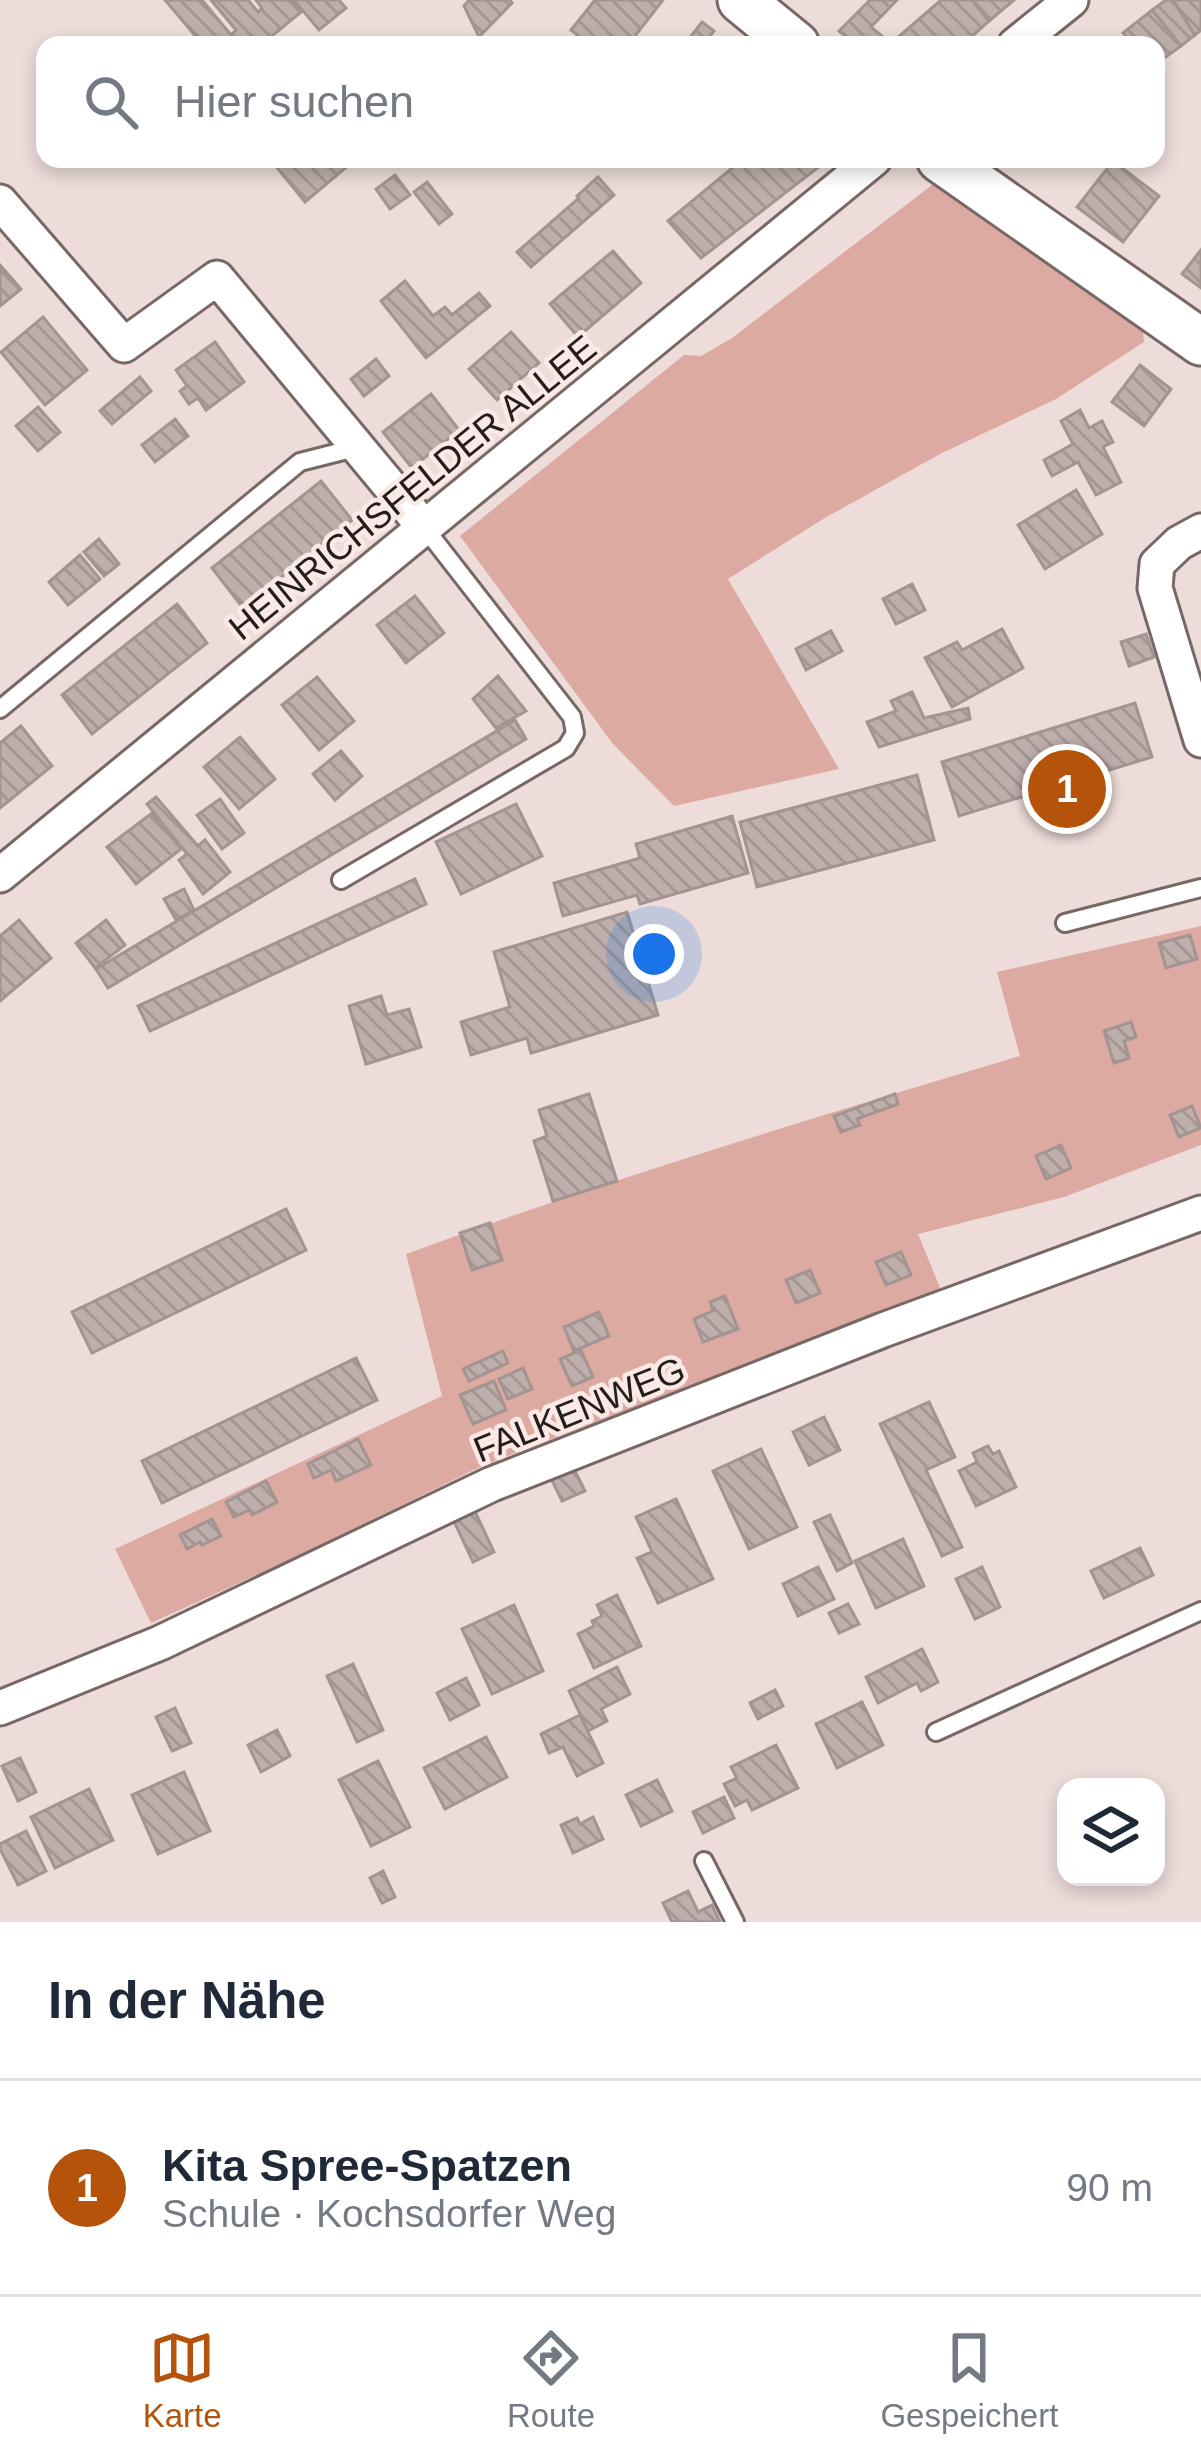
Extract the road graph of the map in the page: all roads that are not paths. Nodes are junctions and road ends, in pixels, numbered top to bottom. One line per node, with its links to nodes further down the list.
1 (741, 0): 3 (street)
2 (1071, 0): 4 (street)
3 (785, 36)
4 (1026, 36)
5 (863, 168): 10 (street, HEINRICHSFELDER ALLEE)
6 (953, 168): 8 (street)
7 (0, 202): 9 (street)
8 (1201, 342)
9 (359, 447): 10 (street); 12 (lane)
10 (424, 527): 14 (street, HEINRICHSFELDER ALLEE); 15 (lane)
11 (1201, 531): 13 (street)
12 (0, 710)
13 (1201, 740)
14 (0, 875)
15 (341, 880)
16 (1201, 888): 17 (lane)
17 (1065, 923)
18 (1201, 1213): 20 (street, FALKENWEG)
19 (1201, 1611): 21 (lane)
20 (0, 1708)
21 (936, 1732)
22 (704, 1861): 23 (lane)
23 (735, 1922)

